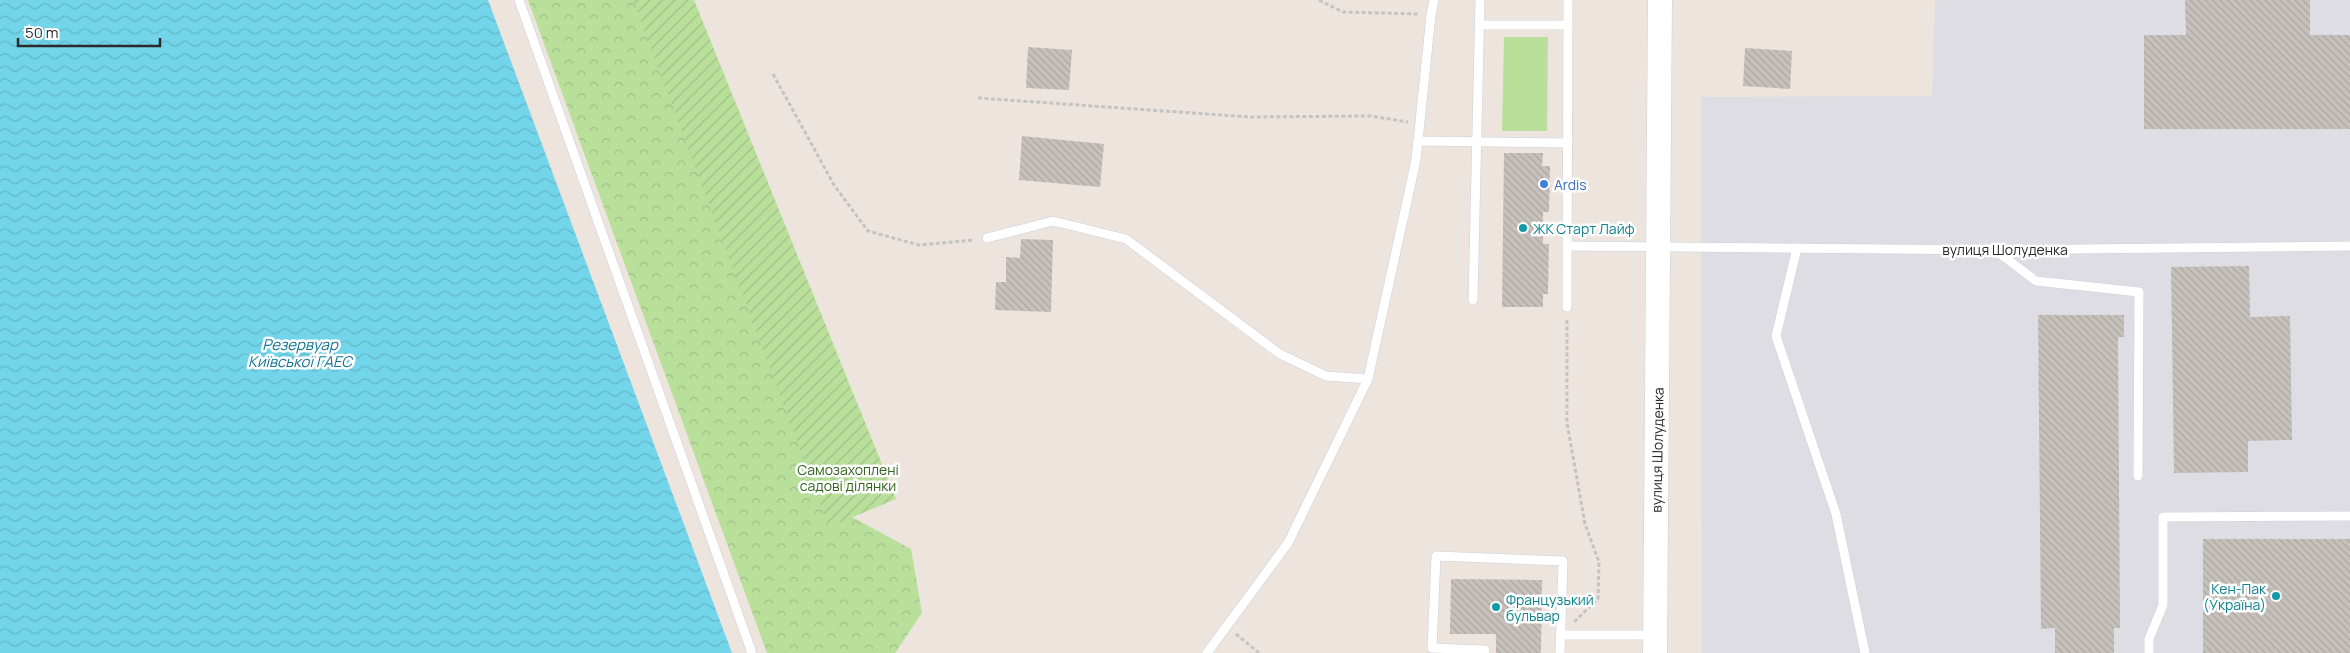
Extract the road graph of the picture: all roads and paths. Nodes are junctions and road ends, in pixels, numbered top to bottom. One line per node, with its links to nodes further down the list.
1 (519, 0): 30 (lane)
2 (1319, 0): 7 (path)
3 (1434, 0): 7 (lane)
4 (1480, 0): 8 (lane)
5 (1568, 0): 9 (lane)
6 (1660, 0): 18 (main road, вулиця Шолуденка)
7 (1431, 15): 12 (lane)
8 (1480, 25): 9 (lane); 14 (lane)
9 (1568, 25): 15 (lane)
10 (773, 74): 16 (path)
11 (978, 98): 12 (path)
12 (1421, 124): 13 (lane)
13 (1418, 141): 14 (lane); 24 (lane)
14 (1477, 142): 15 (lane); 22 (lane)
15 (1568, 143): 17 (lane)
16 (987, 238): 24 (lane)
17 (1567, 246): 18 (lane); 23 (lane)
18 (1660, 246): 20 (lane, вулиця Шолуденка); 29 (main road, вулиця Шолуденка)
19 (2350, 246): 21 (lane, вулиця Шолуденка)
20 (1797, 248): 21 (lane, вулиця Шолуденка); 35 (lane)
21 (1995, 250): 25 (lane)
22 (1473, 300)
23 (1567, 307): 28 (path)
24 (1368, 379): 27 (lane)
25 (2138, 476)
26 (2350, 516): 36 (lane)
27 (1228, 627): 31 (lane); 32 (path)
28 (1560, 635): 29 (lane); 33 (lane); 34 (lane)
29 (1655, 644)
30 (752, 653)
31 (1207, 653)
32 (1259, 653)
33 (1484, 653)
34 (1560, 653)
35 (1865, 653)
36 (2149, 653)

